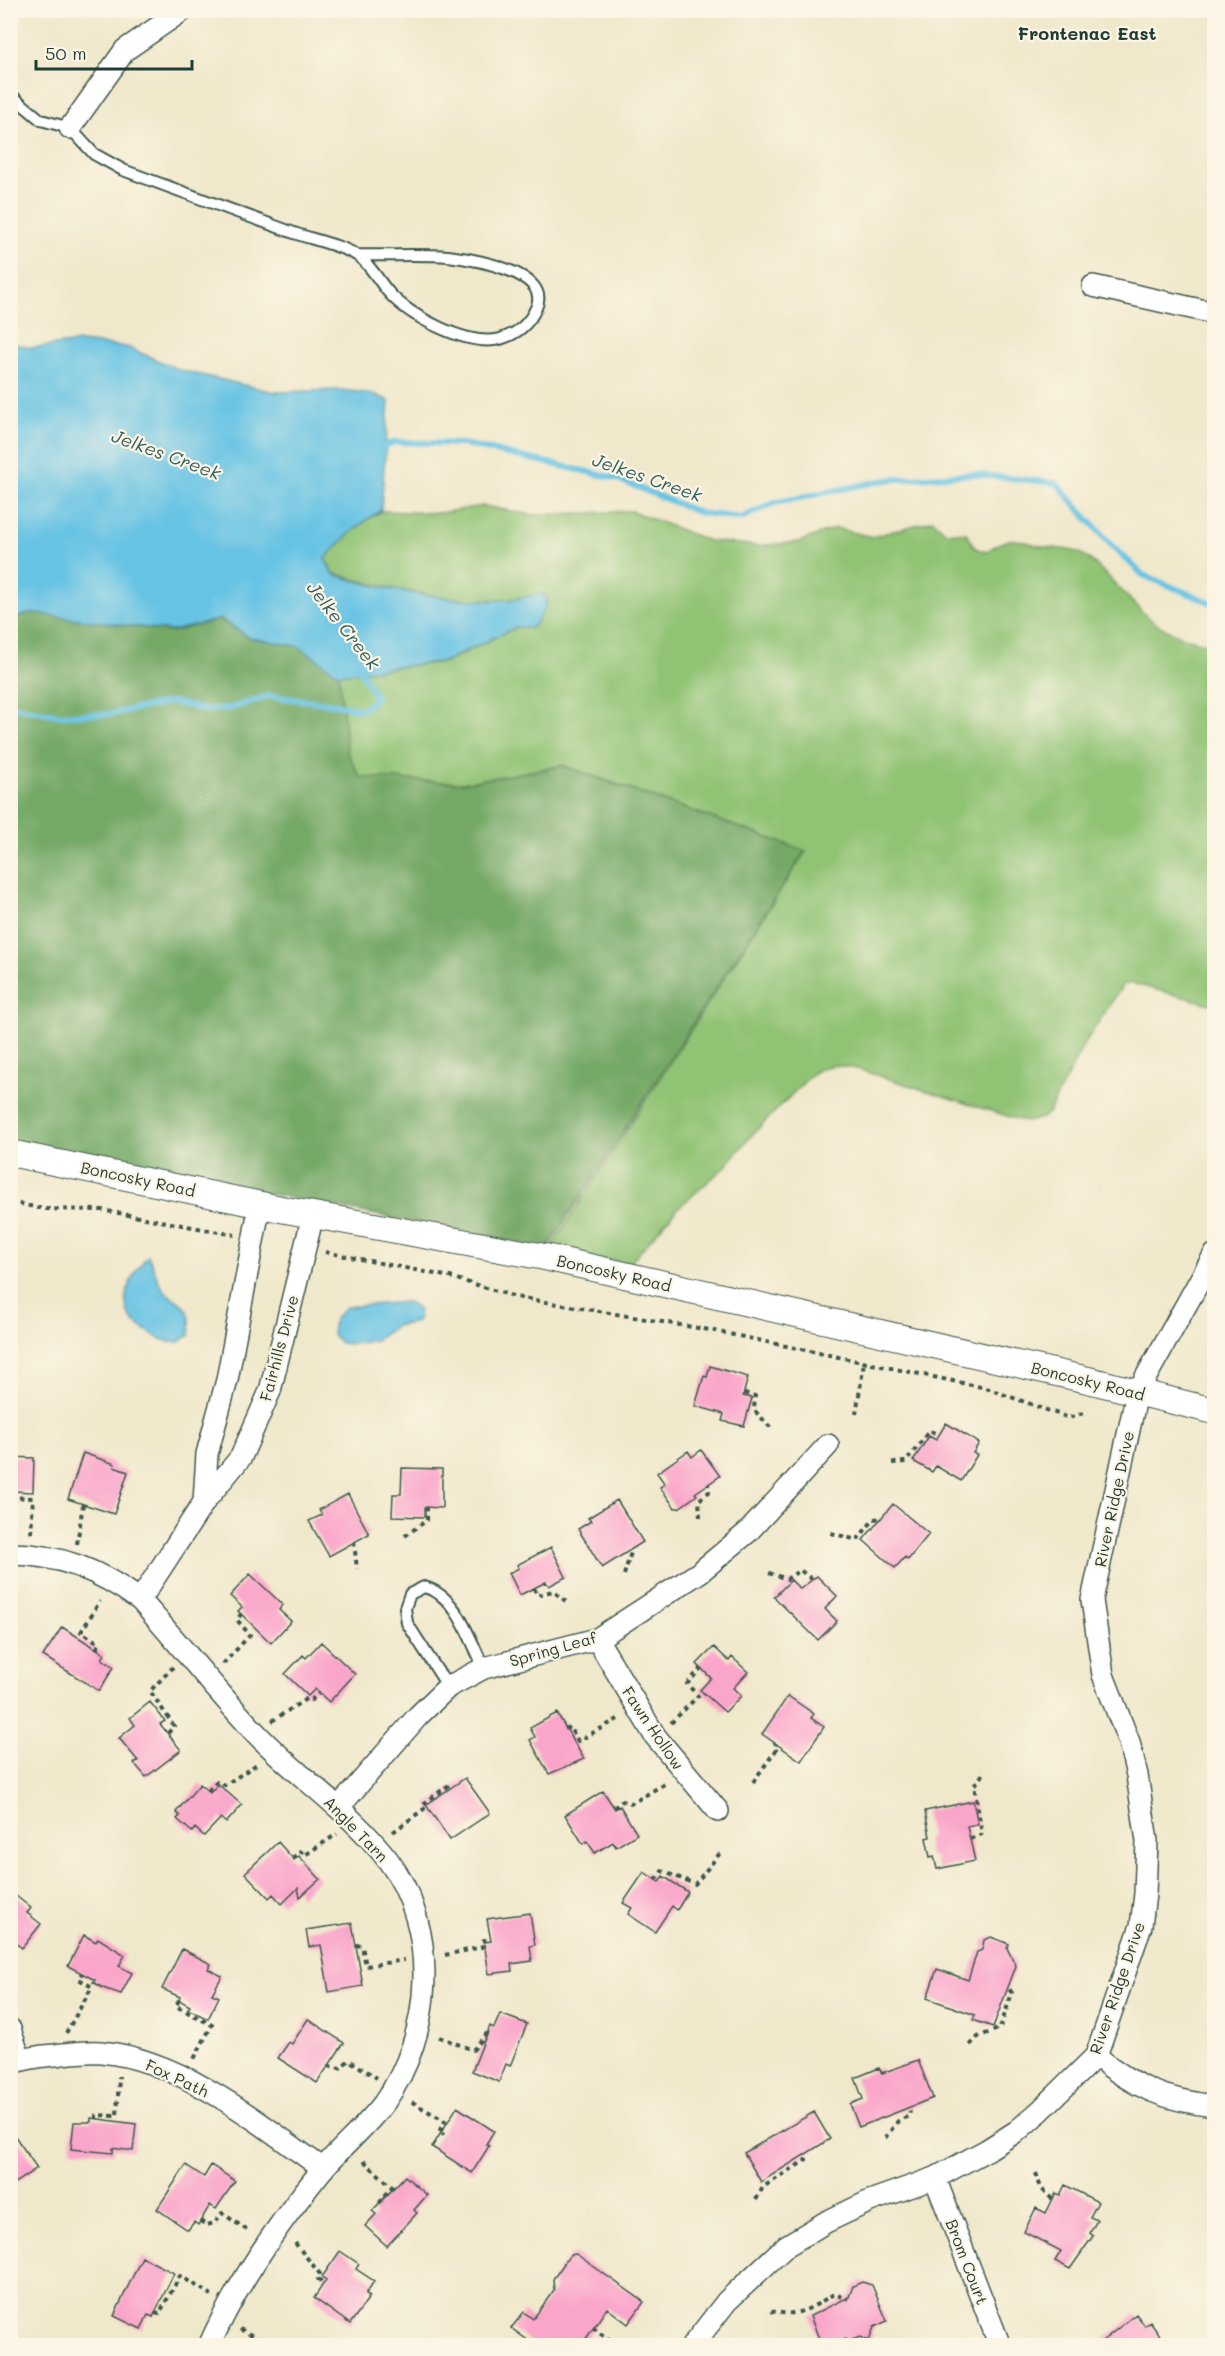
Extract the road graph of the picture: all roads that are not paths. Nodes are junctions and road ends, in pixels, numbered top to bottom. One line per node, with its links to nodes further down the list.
1 (183, 10): 3 (street)
2 (10, 94): 3 (lane)
3 (70, 128): 4 (lane)
4 (357, 255): 4 (lane)
5 (1093, 286): 6 (street)
6 (1215, 313)
7 (10, 1153): 8 (street, Boncosky Road)
8 (260, 1204): 9 (street, Boncosky Road); 14 (street, Fairhills Drive)
9 (313, 1215): 11 (street, Boncosky Road); 14 (street, Fairhills Drive)
10 (1215, 1255): 11 (street, River Ridge Drive)
11 (1137, 1393): 12 (street, Boncosky Road); 23 (street, River Ridge Drive)
12 (1215, 1412)
13 (828, 1445): 17 (street, Spring Leaf)
14 (204, 1502): 16 (street, Fairhills Drive)
15 (10, 1554): 16 (street)
16 (140, 1600): 20 (street, Angle Tarn)
17 (597, 1639): 18 (street, Spring Leaf); 21 (street, Fawn Hollow)
18 (484, 1668): 19 (street, Spring Leaf); 19 (lane)
19 (448, 1687): 20 (street, Spring Leaf)
20 (339, 1808): 26 (street, Angle Tarn)
21 (718, 1811)
22 (10, 2029): 24 (street)
23 (1096, 2056): 25 (street); 27 (street, River Ridge Drive)
24 (15, 2062): 26 (street, Fox Path)
25 (1215, 2106)
26 (323, 2169): 28 (street, Angle Tarn)
27 (935, 2178): 29 (street, River Ridge Drive); 30 (street, Brom Court)
28 (209, 2346)
29 (692, 2346)
30 (1000, 2346)

